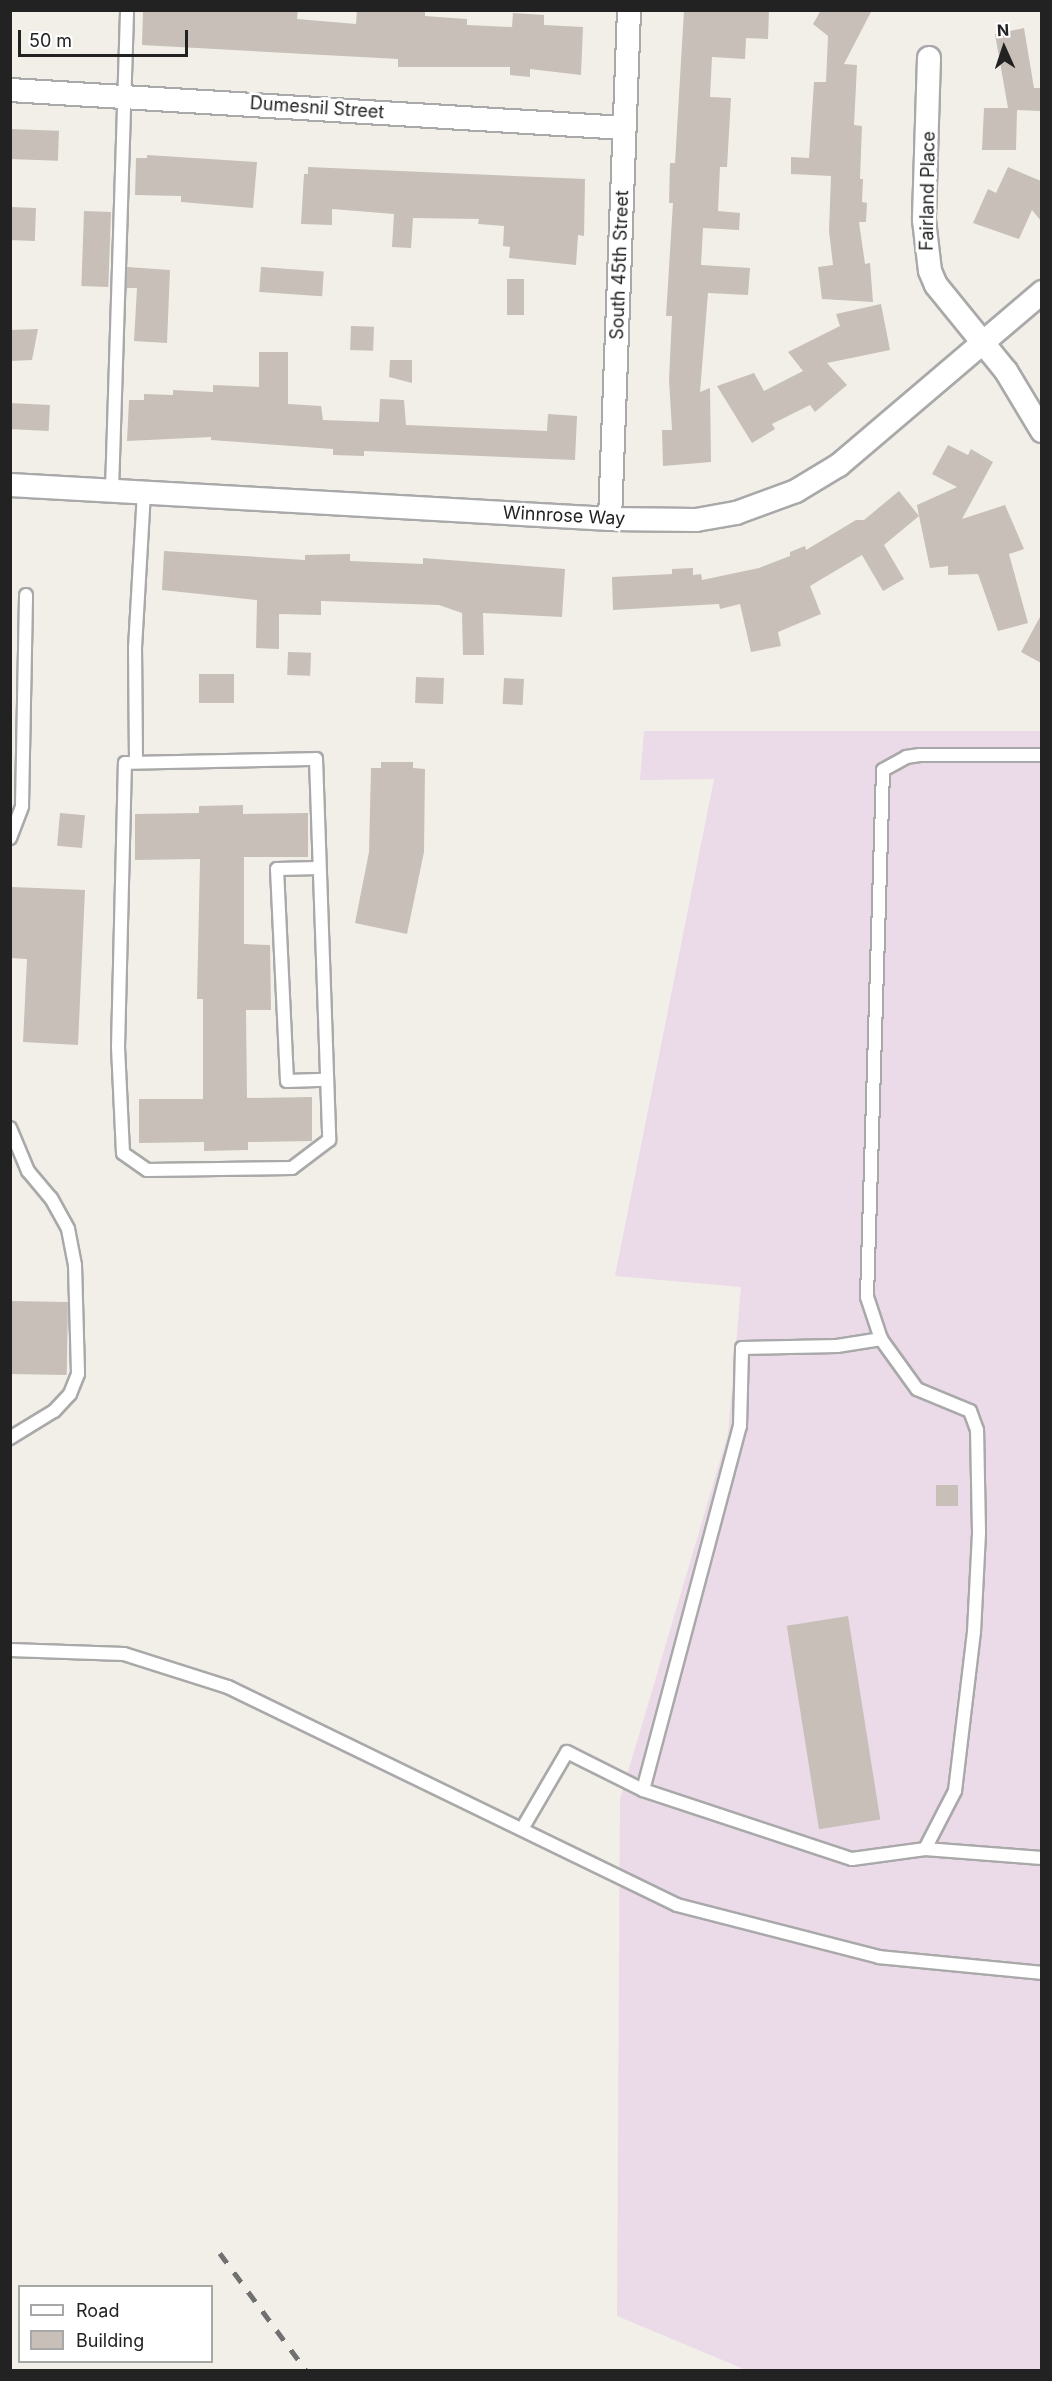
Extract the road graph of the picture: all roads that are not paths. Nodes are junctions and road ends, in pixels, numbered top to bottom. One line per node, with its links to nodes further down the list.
1 (127, 10): 5 (lane)
2 (629, 10): 6 (street, South 45th Street)
3 (930, 58): 8 (street, Fairland Place)
4 (10, 90): 5 (street, Dumesnil Street)
5 (124, 96): 6 (street, Dumesnil Street); 11 (lane)
6 (624, 128): 13 (street, South 45th Street)
7 (1041, 292): 8 (street, Winnrose Way)
8 (982, 344): 9 (street, Fairland Place); 13 (street, Winnrose Way)
9 (1041, 431)
10 (10, 485): 11 (street, Winnrose Way)
11 (112, 490): 12 (street, Winnrose Way)
12 (144, 492): 13 (street, Winnrose Way); 16 (lane)
13 (610, 519)
14 (26, 594): 17 (lane)
15 (1041, 755): 21 (lane)
16 (136, 761): 18 (lane); 19 (lane)
17 (10, 838)
18 (319, 868): 19 (lane); 19 (lane)
19 (326, 1080)
20 (10, 1128): 22 (lane)
21 (881, 1340): 24 (lane); 26 (lane)
22 (10, 1438)
23 (10, 1650): 25 (lane)
24 (643, 1790): 25 (lane); 26 (lane)
25 (522, 1829): 28 (lane)
26 (925, 1849): 27 (lane)
27 (1041, 1858)
28 (1041, 1973)

